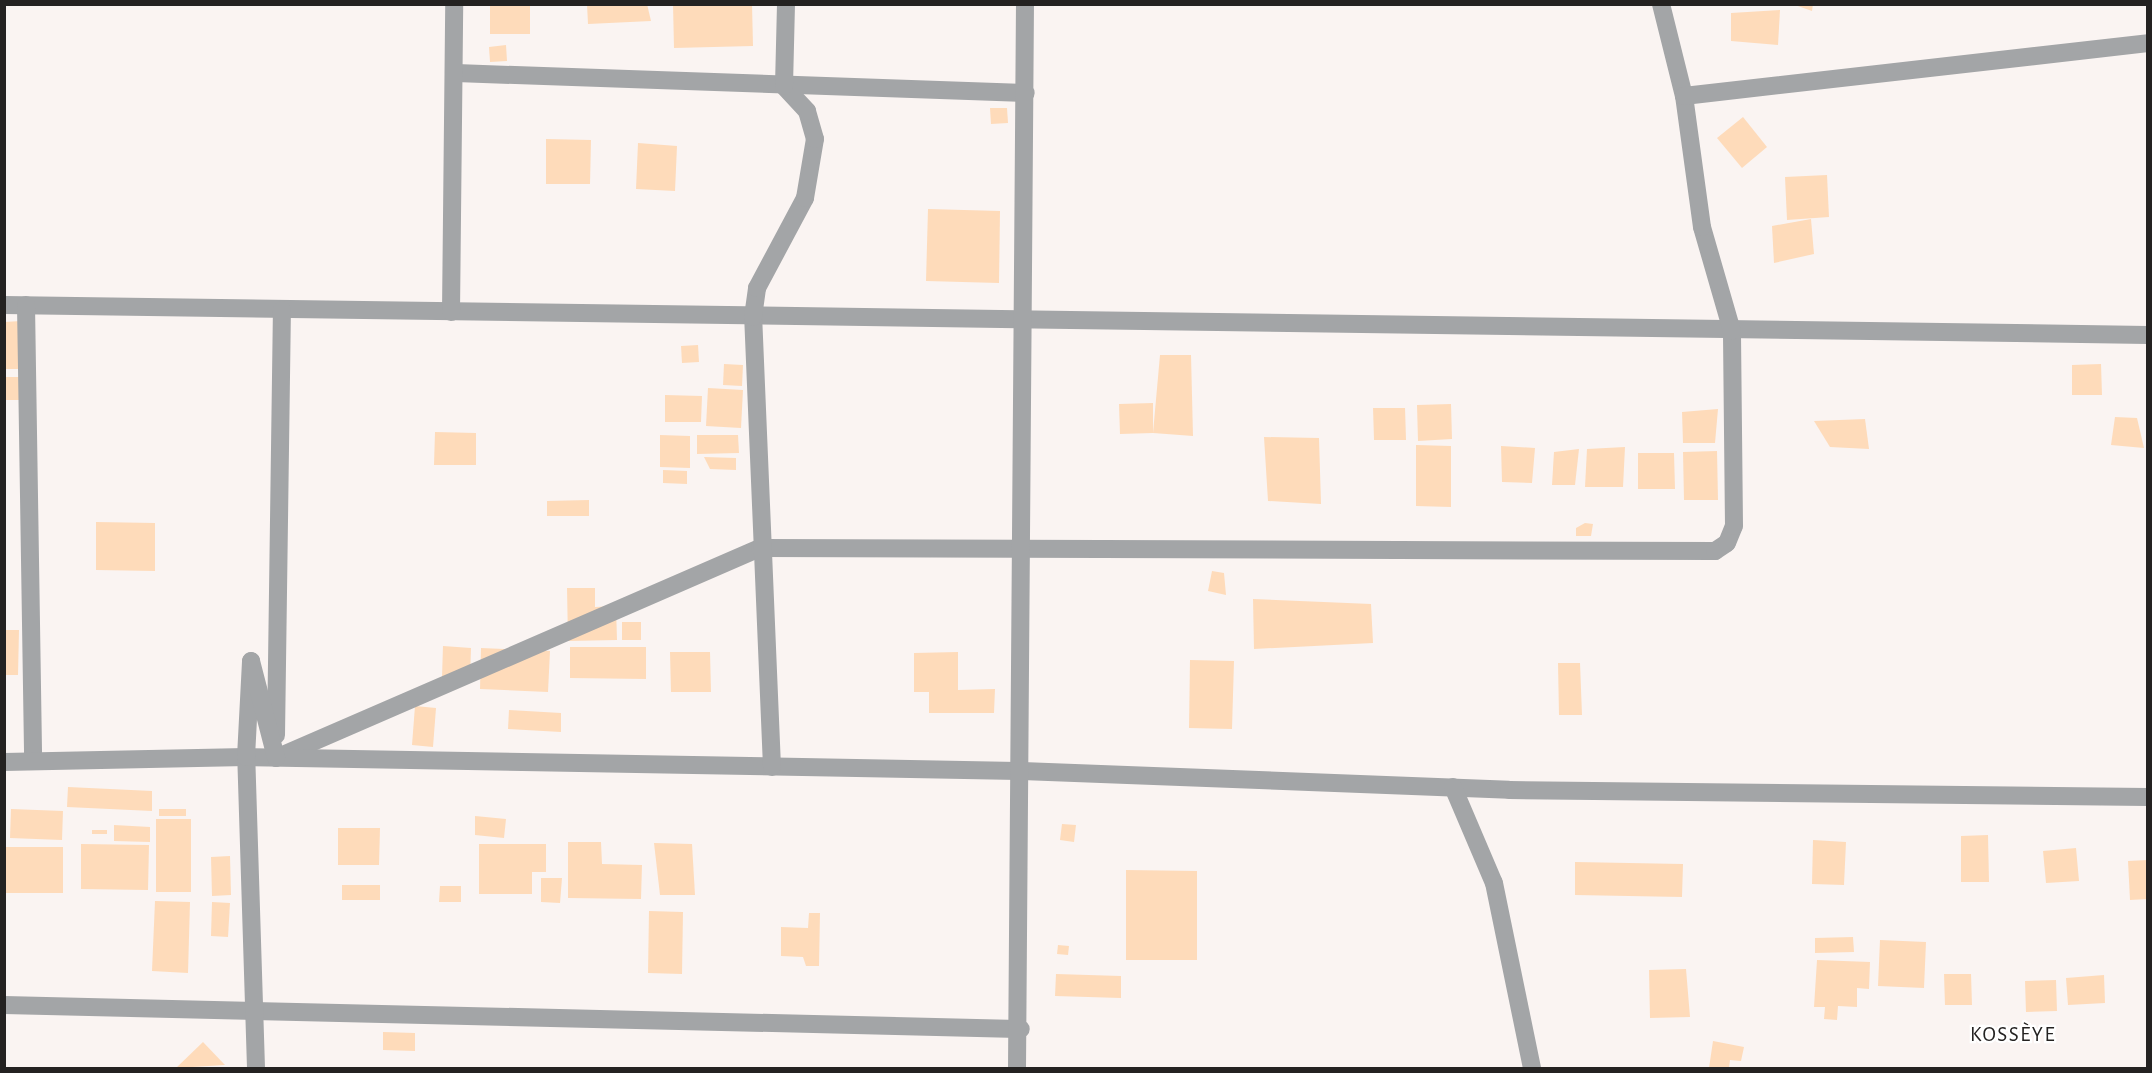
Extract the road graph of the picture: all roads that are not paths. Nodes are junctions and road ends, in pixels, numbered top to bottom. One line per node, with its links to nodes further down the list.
1 (454, 4): 6 (street)
2 (786, 4): 7 (street)
3 (1025, 4): 8 (street)
4 (1661, 4): 9 (street)
5 (2148, 43): 9 (street)
6 (456, 72): 7 (street); 13 (street)
7 (784, 86): 8 (street); 14 (street)
8 (1026, 93): 15 (street)
9 (1684, 96): 16 (street)
10 (4, 305): 11 (street)
11 (26, 305): 12 (street); 22 (street)
12 (282, 310): 13 (street); 21 (street)
13 (451, 312): 14 (street)
14 (753, 317): 15 (street); 18 (street)
15 (1025, 321): 16 (street); 19 (street)
16 (1732, 331): 17 (street); 19 (street)
17 (2148, 335)
18 (760, 548): 19 (street); 21 (street); 24 (street)
19 (1023, 551): 25 (street)
20 (246, 757): 21 (street); 22 (street); 24 (street); 29 (street)
21 (276, 758)
22 (33, 760): 23 (street)
23 (4, 762)
24 (772, 767): 25 (street)
25 (1022, 771): 26 (street); 30 (street)
26 (1453, 787): 27 (street); 33 (street)
27 (2148, 797)
28 (4, 1005): 29 (street)
29 (252, 1012): 30 (street); 31 (street)
30 (1021, 1029): 32 (street)
31 (256, 1068)
32 (1017, 1068)
33 (1532, 1068)

